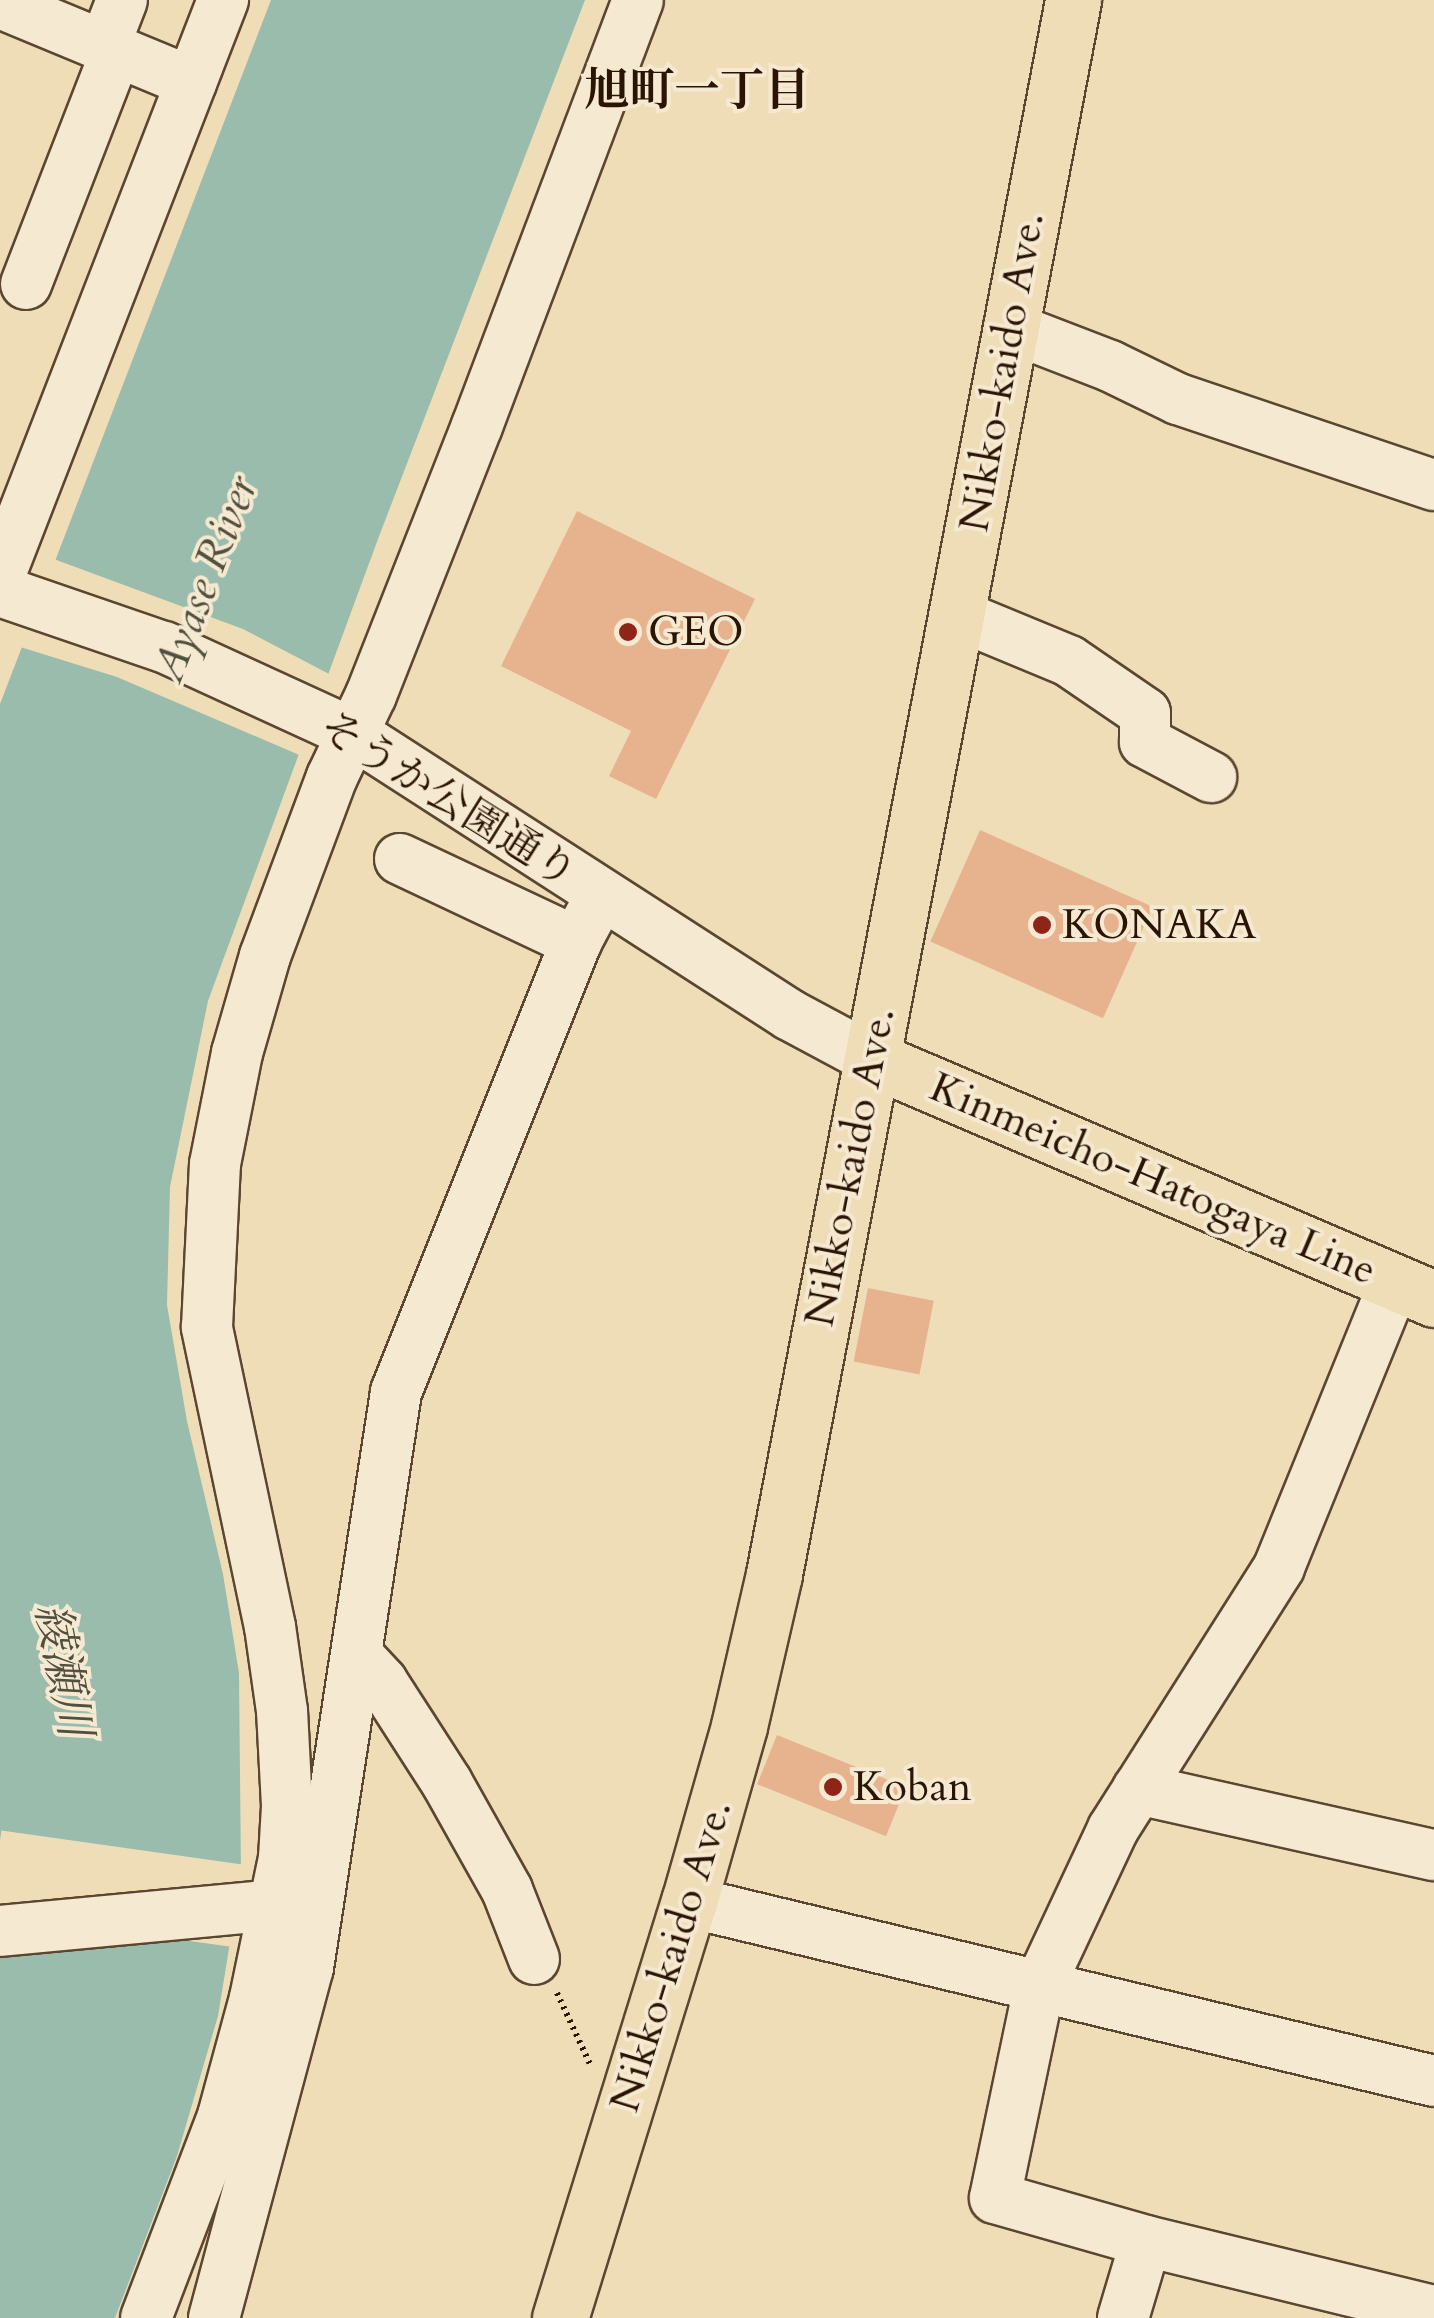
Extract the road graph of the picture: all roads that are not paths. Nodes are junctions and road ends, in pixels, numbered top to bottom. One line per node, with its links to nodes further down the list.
1 (223, 0): 6 (street)
2 (638, 0): 12 (street)
3 (1073, 0): 8 (main road, Nikko-kaido Ave.)
4 (0, 3): 5 (street)
5 (115, 31): 6 (street); 7 (street)
6 (191, 82): 10 (street)
7 (26, 284)
8 (1009, 327): 9 (street); 11 (main road, Nikko-kaido Ave.)
9 (1434, 486)
10 (5, 587): 12 (street, そうか公園通り)
11 (958, 615): 13 (street); 17 (main road, Nikko-kaido Ave.)
12 (339, 726): 15 (street, そうか公園通り); 23 (street)
13 (1211, 777)
14 (400, 860): 16 (street)
15 (601, 896): 16 (street); 17 (street, そうか公園通り)
16 (576, 942): 19 (street)
17 (872, 1059): 18 (main road, Kinmeicho-Hatogaya Line); 22 (main road, Nikko-kaido Ave.)
18 (1414, 1290): 20 (street)
19 (357, 1655): 25 (street); 31 (street)
20 (1138, 1789): 21 (street); 26 (street)
21 (1431, 1844)
22 (689, 1902): 26 (street); 32 (main road, Nikko-kaido Ave.)
23 (261, 1906): 24 (street); 30 (street)
24 (0, 1931)
25 (534, 1959)
26 (1039, 1988): 27 (street); 28 (street)
27 (1434, 2081)
28 (1146, 2241): 29 (street); 33 (street)
29 (1434, 2311)
30 (146, 2318)
31 (214, 2318)
32 (560, 2318)
33 (1123, 2318)

